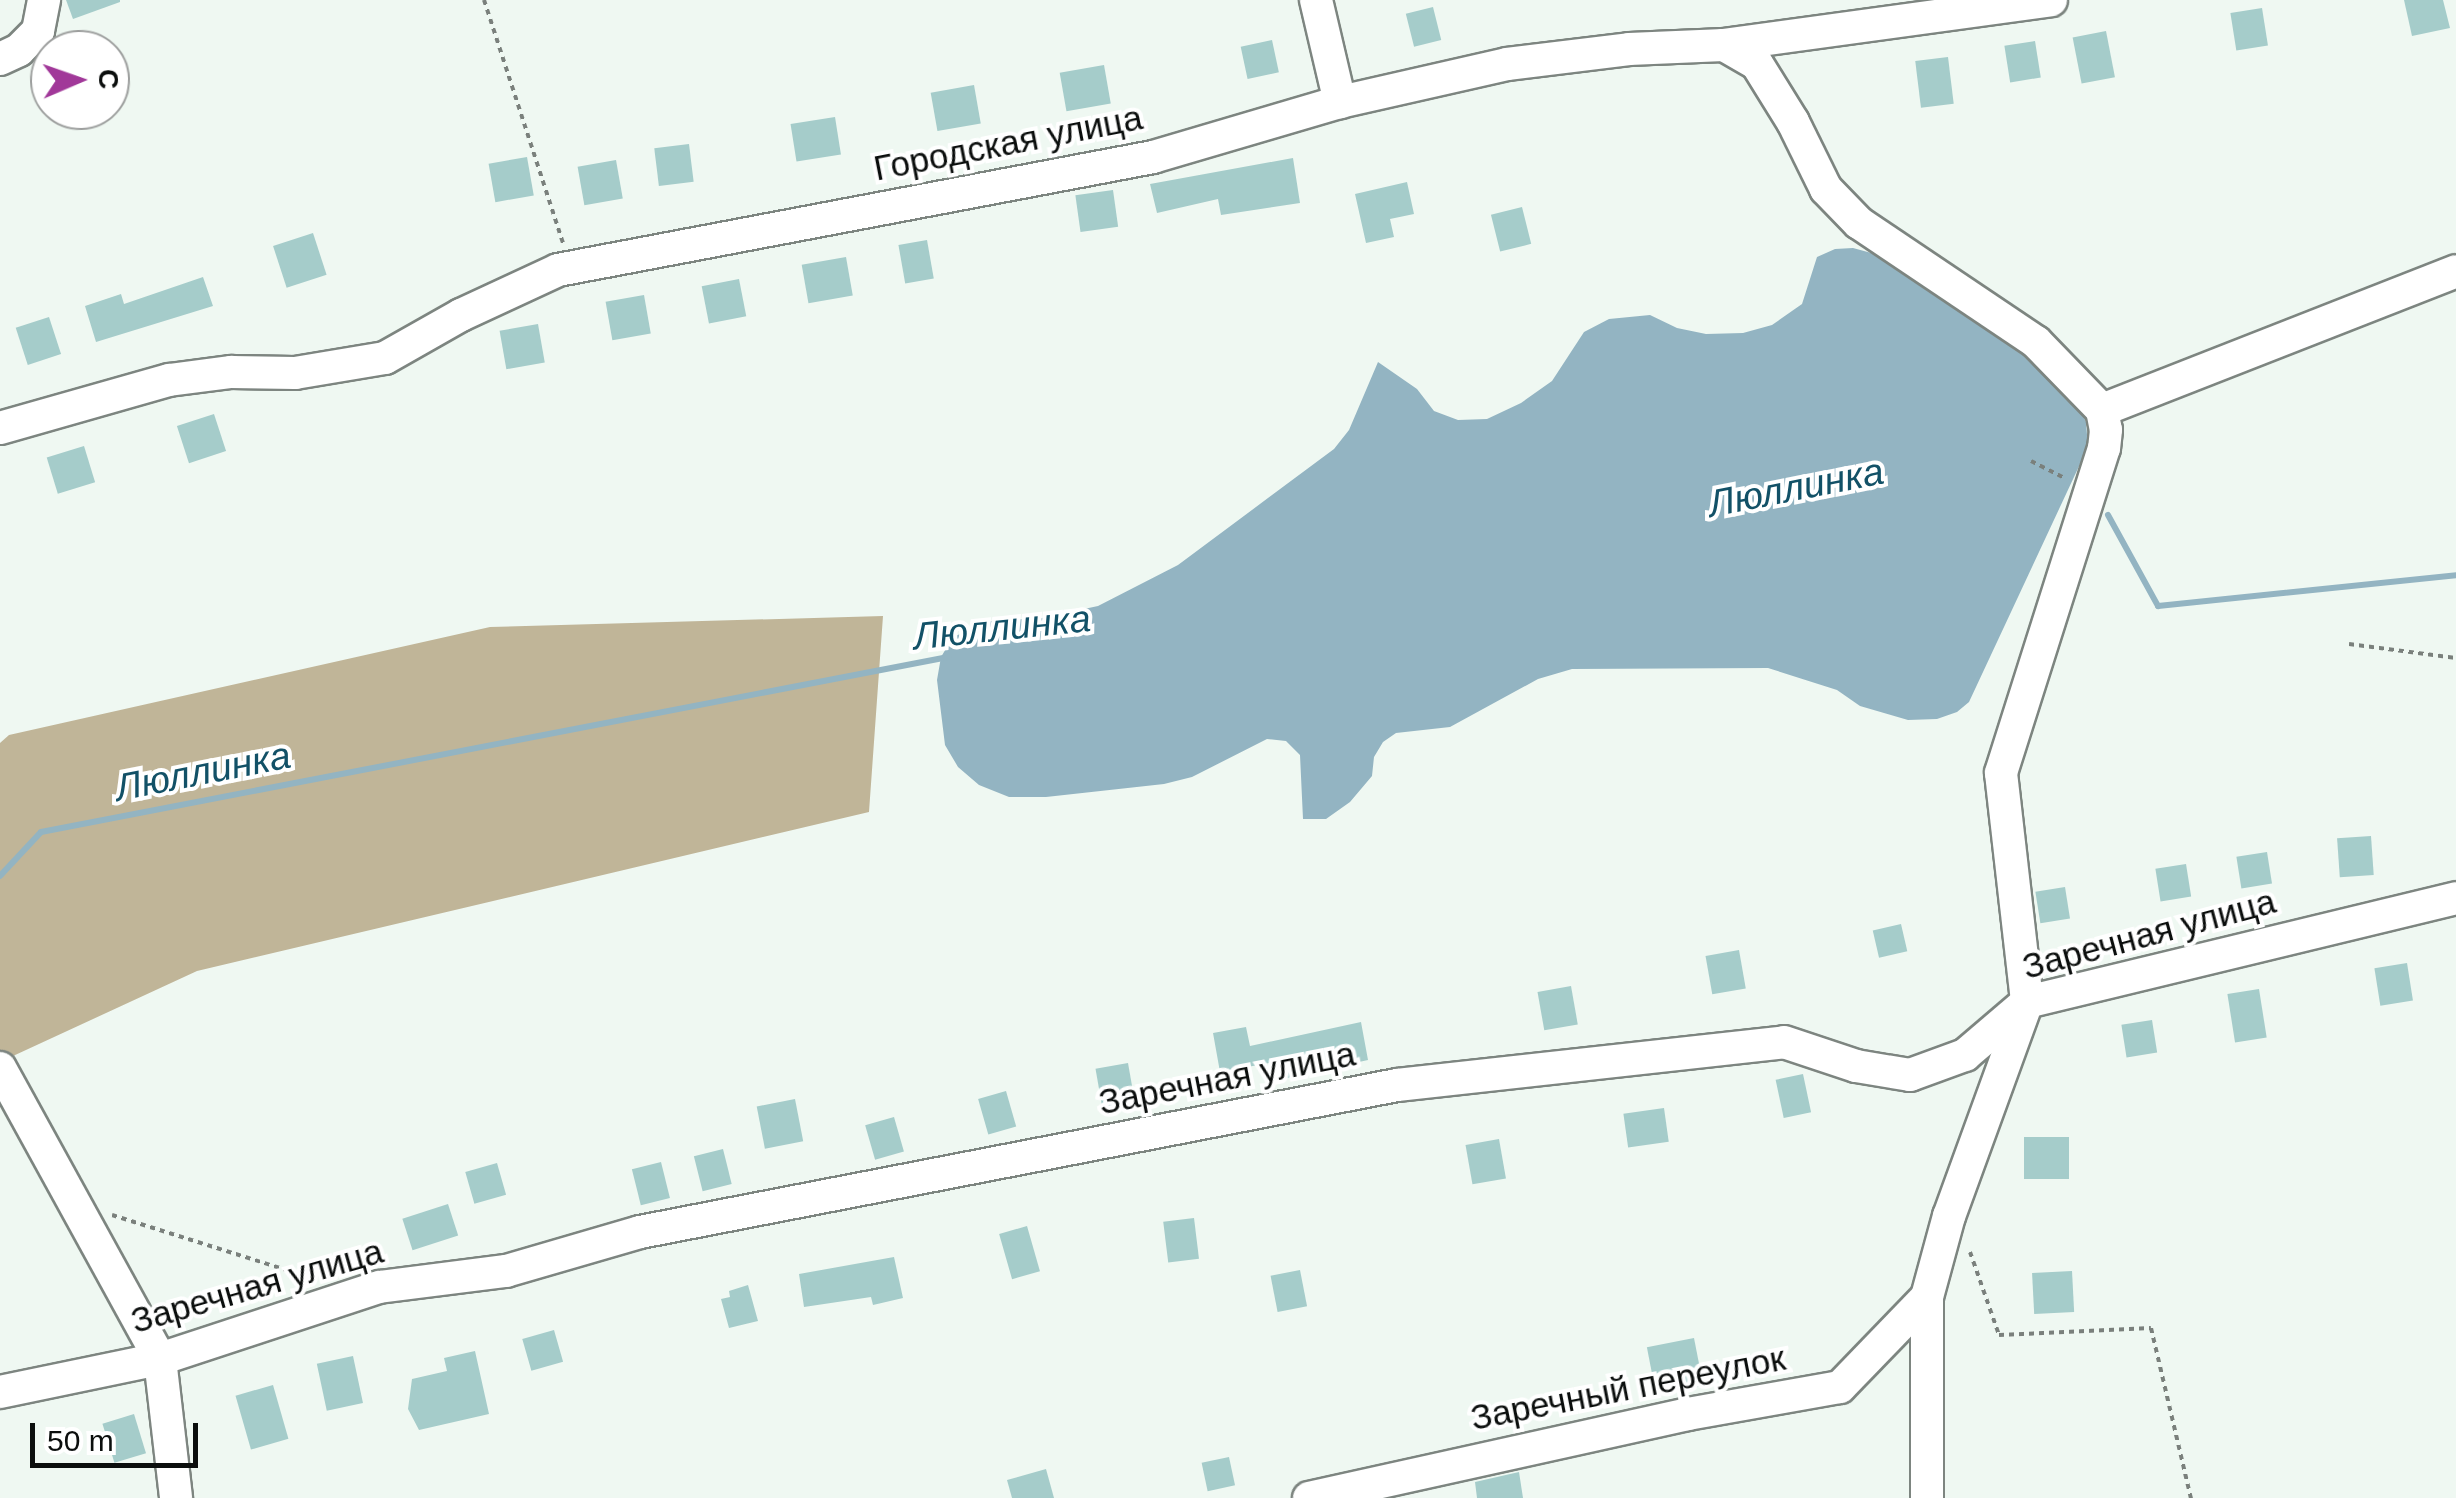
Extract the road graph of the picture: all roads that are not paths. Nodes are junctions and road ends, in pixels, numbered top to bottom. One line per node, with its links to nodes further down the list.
1 (44, 0): 5 (street)
2 (1316, 0): 6 (street)
3 (2050, 0): 4 (street, Городская улица)
4 (1724, 45): 6 (street, Городская улица); 8 (street)
5 (0, 59)
6 (1340, 102): 9 (street, Городская улица)
7 (2456, 271): 8 (street)
8 (2102, 410): 11 (street)
9 (0, 428)
10 (2456, 898): 11 (street, Заречная улица)
11 (2028, 1002): 13 (street); 14 (street, Заречная улица)
12 (0, 1068): 14 (street)
13 (1927, 1297): 17 (street, Заречный переулок); 18 (street)
14 (160, 1358): 15 (street, Заречная улица); 16 (street)
15 (0, 1392)
16 (176, 1498)
17 (1310, 1498)
18 (1927, 1498)

